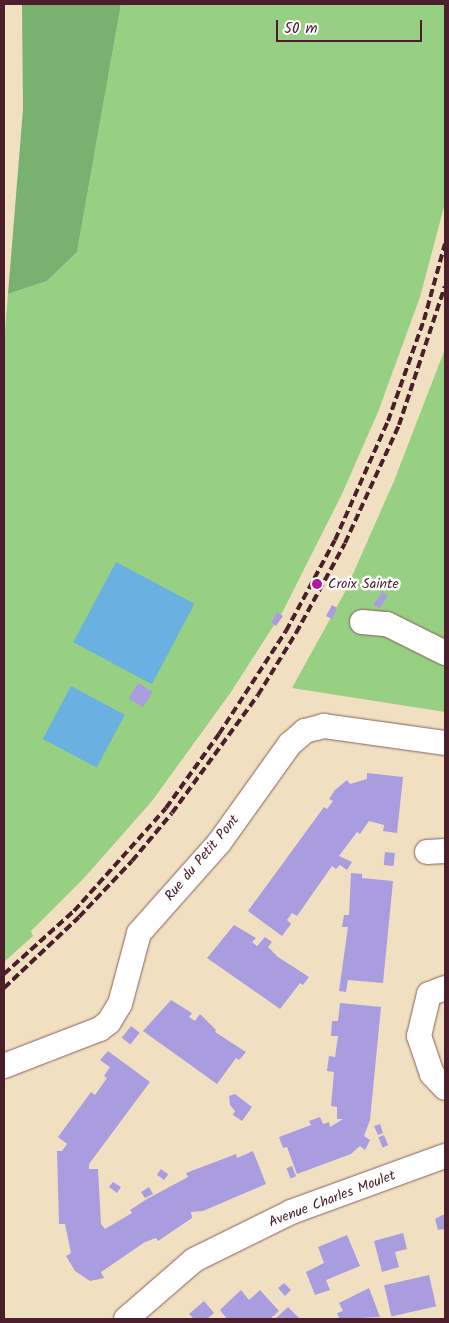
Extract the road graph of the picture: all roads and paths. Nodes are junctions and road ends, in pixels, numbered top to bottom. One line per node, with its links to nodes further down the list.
1 (362, 622): 2 (street)
2 (445, 653)
3 (445, 743): 5 (street, Rue du Petit Pont)
4 (445, 988): 6 (street)
5 (4, 1066)
6 (445, 1088)
7 (445, 1156): 8 (street, Avenue Charles Moulet)
8 (126, 1319)

